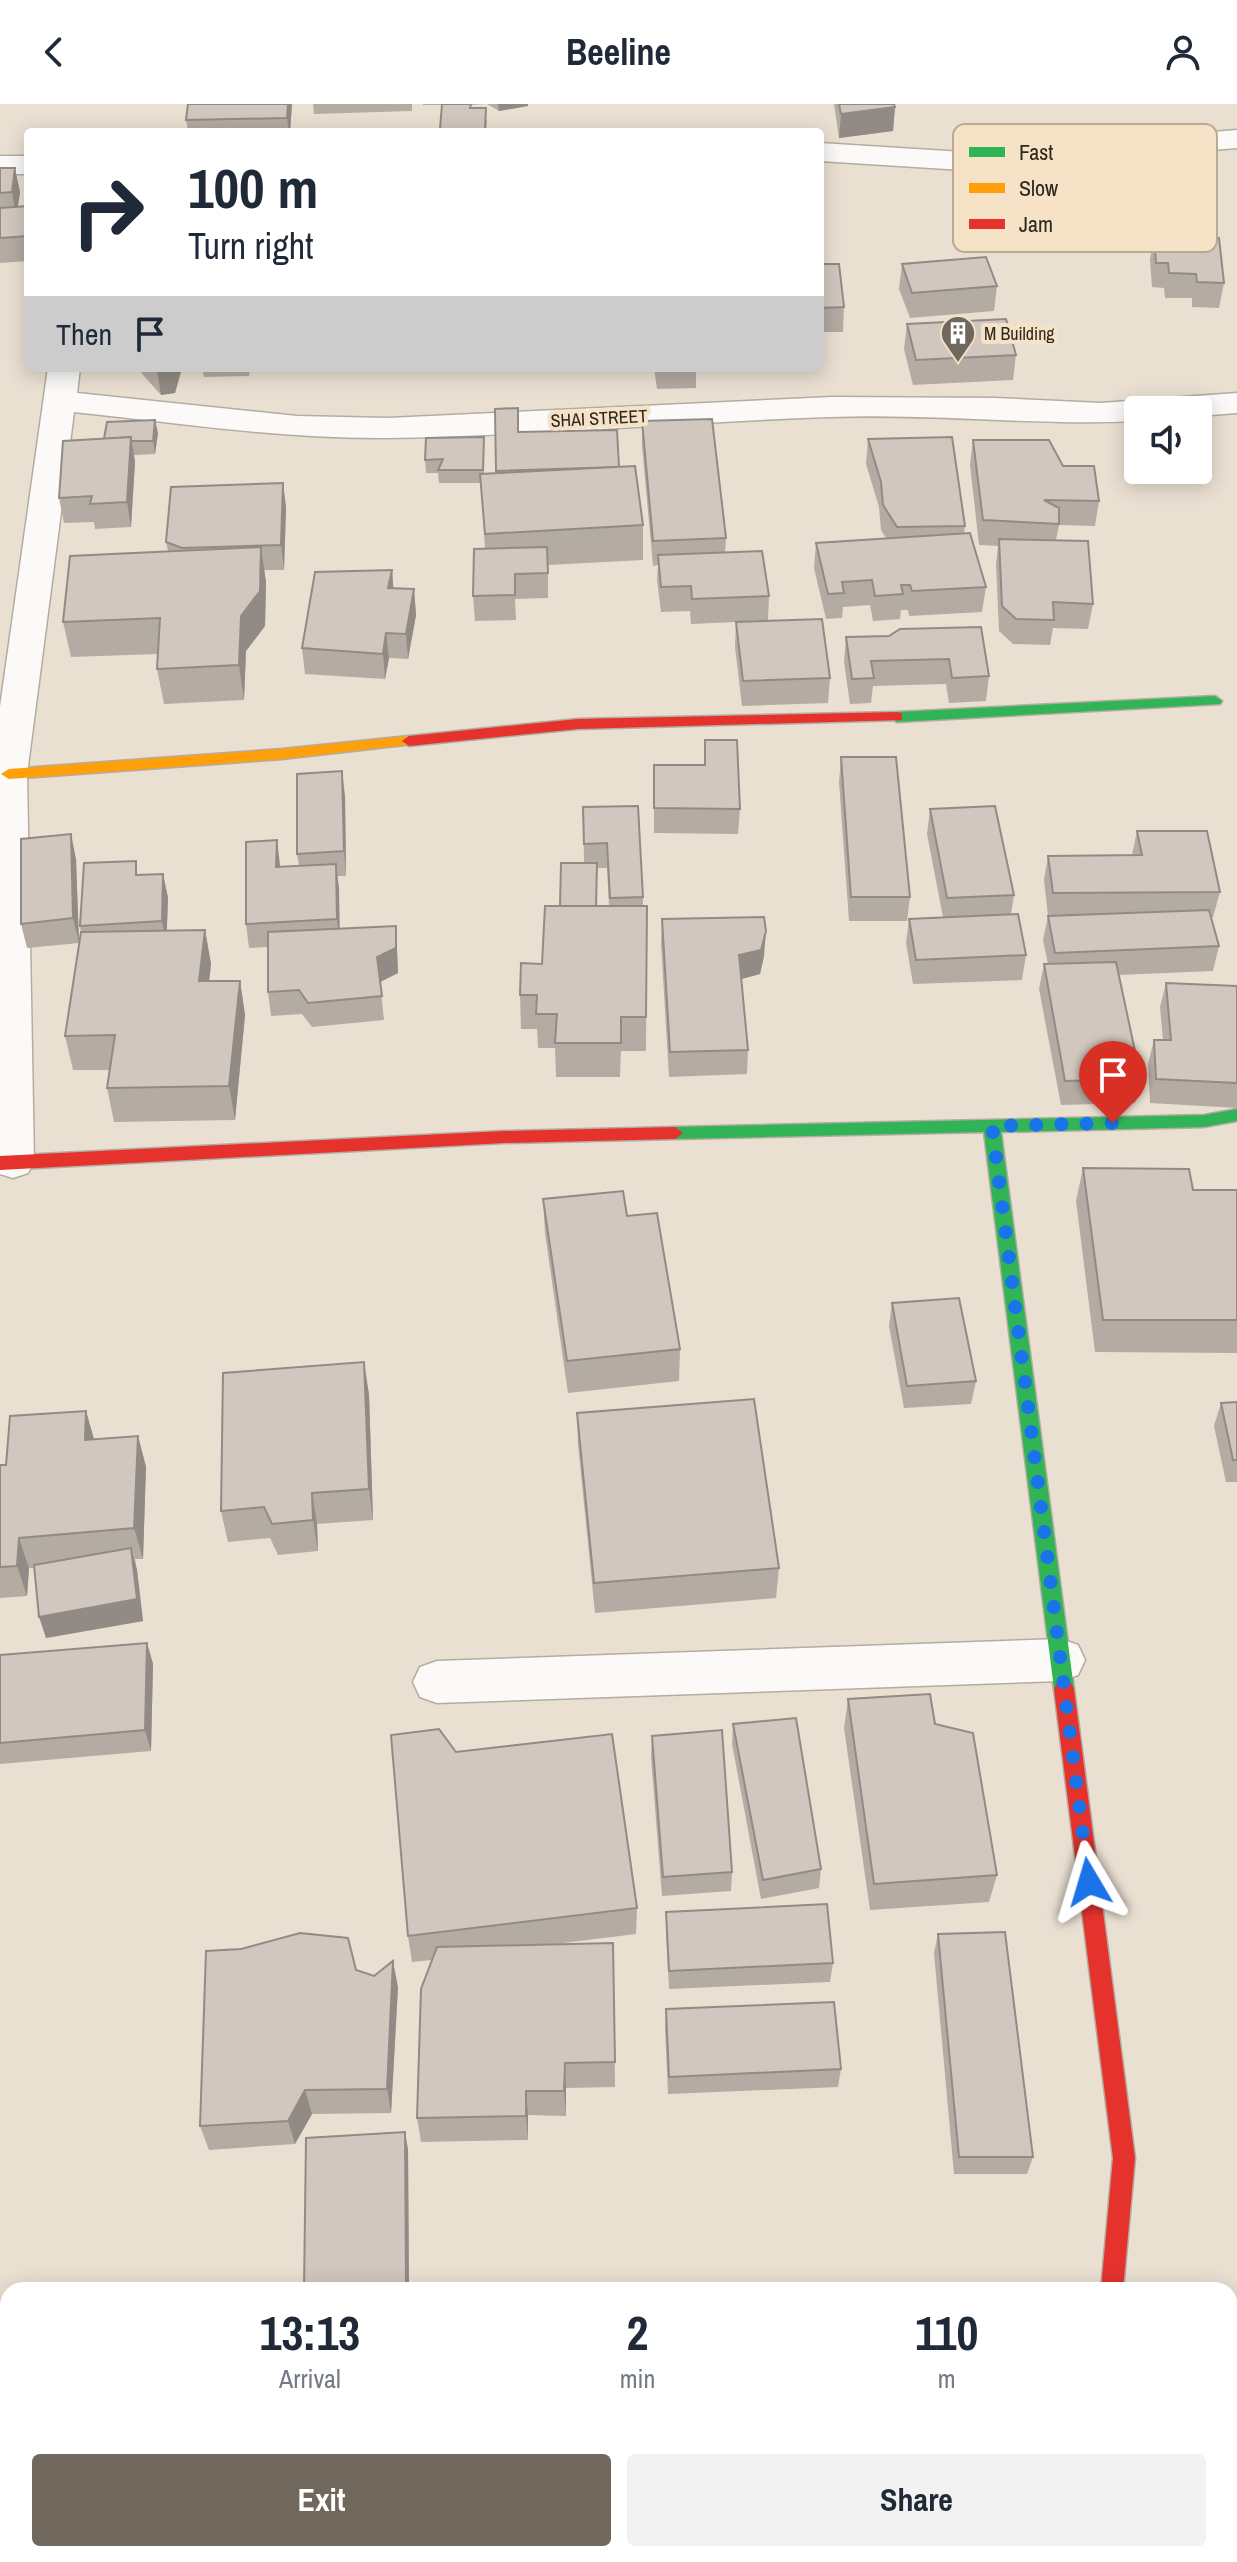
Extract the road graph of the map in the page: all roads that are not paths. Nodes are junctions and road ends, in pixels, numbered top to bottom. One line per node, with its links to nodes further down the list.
1 (1237, 139): 2 (street)
2 (1217, 141)
3 (824, 152): 4 (street)
4 (953, 160)
5 (0, 165): 6 (street)
6 (24, 165)
7 (62, 384): 10 (street, SHAI STREET); 12 (street, SHAI STREET)
8 (1237, 403): 9 (street)
9 (1212, 405)
10 (1124, 412)
11 (1215, 701): 12 (street)
12 (9, 774): 15 (street, SHAI STREET)
13 (1237, 1115): 14 (street)
14 (992, 1126): 15 (street); 16 (street)
15 (7, 1163)
16 (1061, 1660): 17 (street); 18 (street)
17 (437, 1682)
18 (1113, 2282)

